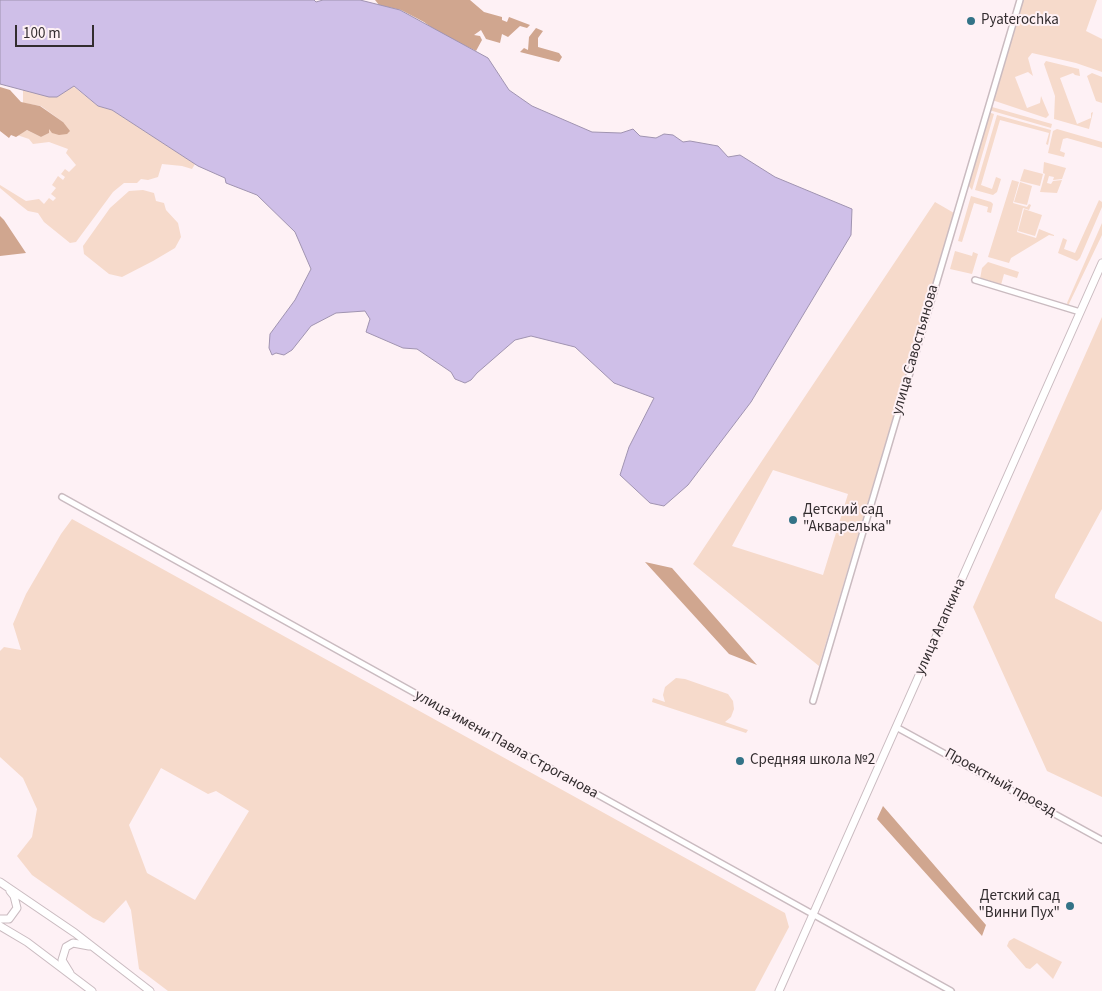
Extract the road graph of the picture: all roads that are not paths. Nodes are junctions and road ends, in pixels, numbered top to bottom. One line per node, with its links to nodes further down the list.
1 (1020, 0): 6 (street, улица Савостьянова)
2 (1102, 263): 4 (main road, улица Агапкина)
3 (975, 280): 4 (street)
4 (1080, 312): 7 (main road, улица Агапкина)
5 (62, 497): 10 (street, улица имени Павла Строганова)
6 (813, 701)
7 (896, 726): 8 (street, Проектный проезд); 10 (main road, улица Агапкина)
8 (1102, 840)
9 (3, 884): 11 (main road); 13 (main road)
10 (814, 915): 17 (main road, улица Агапкина); 18 (street, улица имени Павла Строганова)
11 (0, 920)
12 (0, 926): 14 (main road)
13 (96, 949): 14 (main road); 16 (main road)
14 (72, 976): 15 (main road)
15 (92, 991)
16 (150, 991)
17 (779, 991)
18 (951, 991)

